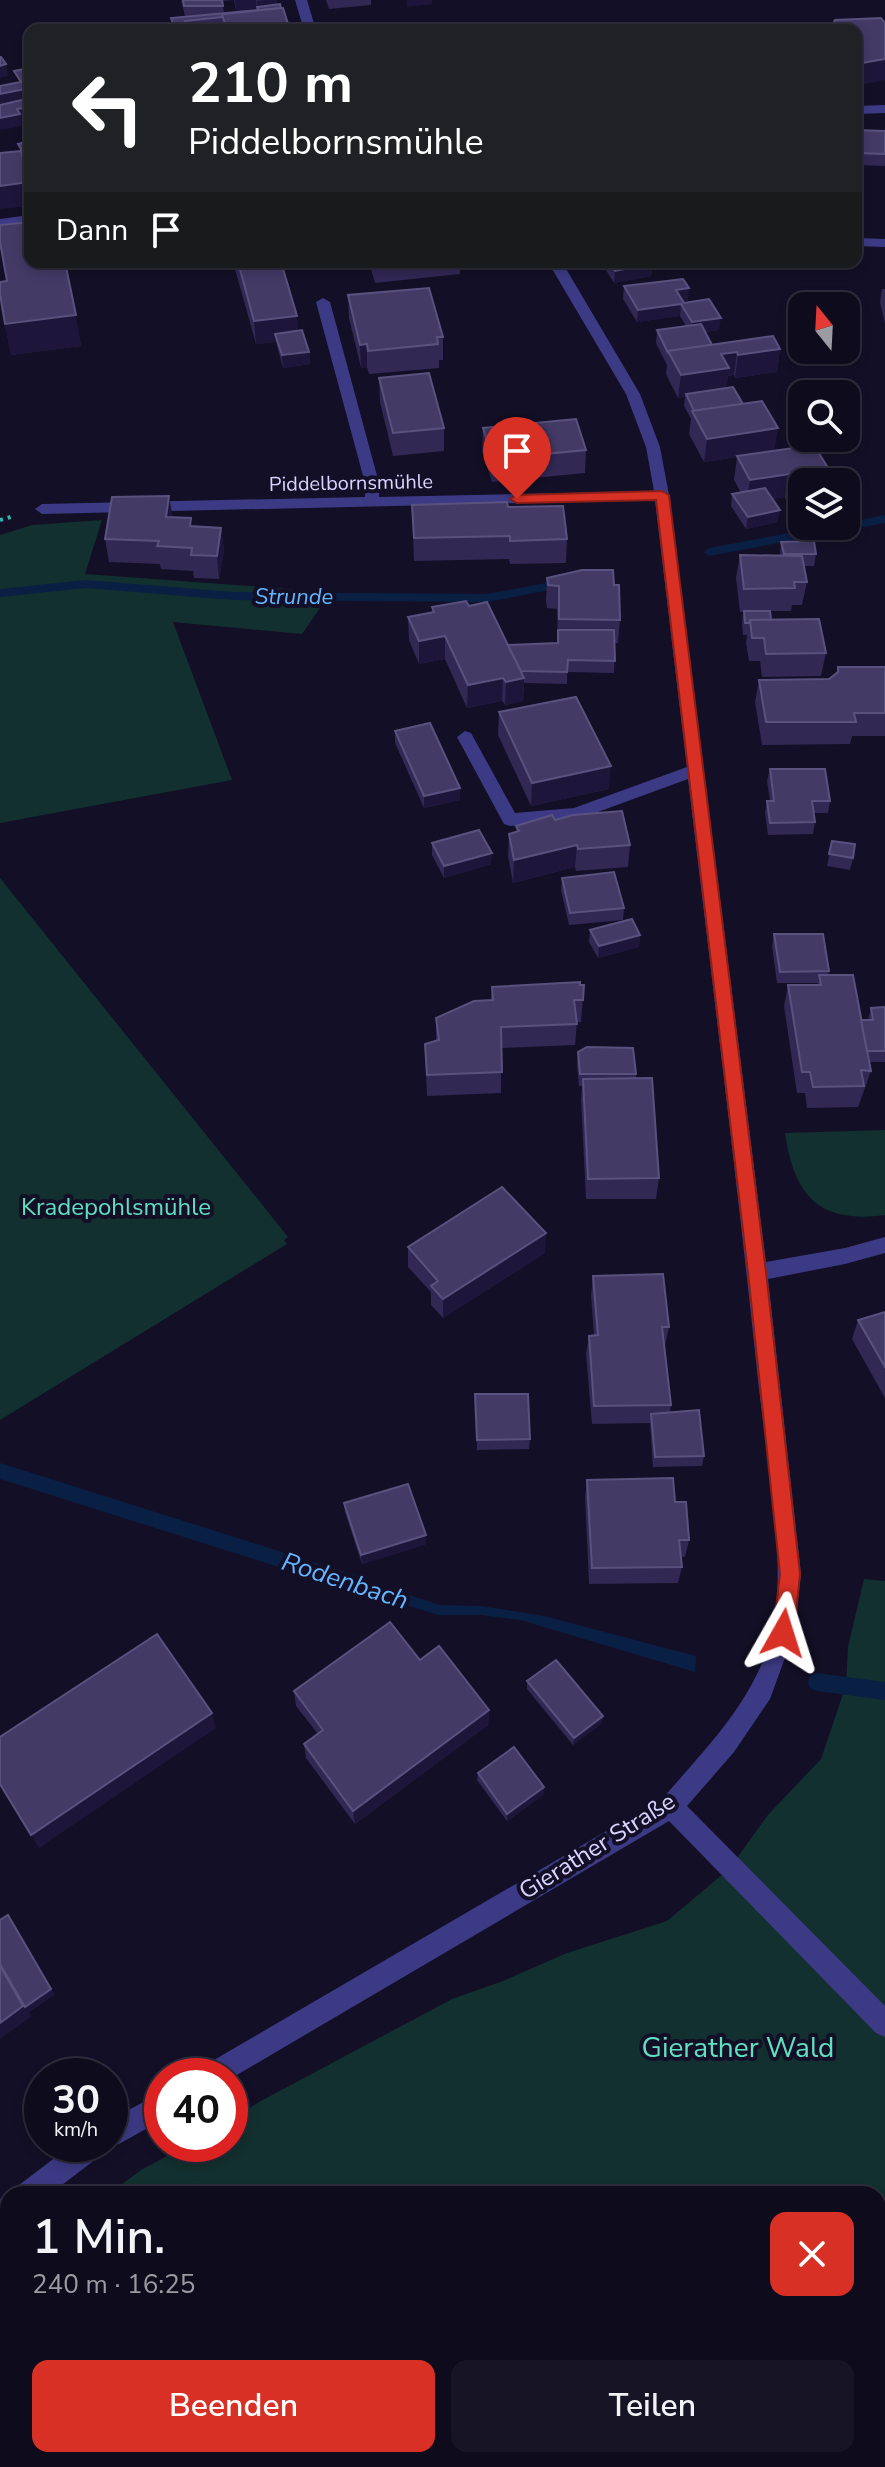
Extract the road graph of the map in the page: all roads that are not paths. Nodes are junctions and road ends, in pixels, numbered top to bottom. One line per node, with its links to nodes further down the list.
1 (301, 0): 2 (street)
2 (308, 24)
3 (885, 109): 4 (street)
4 (862, 110)
5 (24, 220): 6 (street)
6 (0, 223)
7 (862, 242): 8 (street)
8 (885, 243)
9 (559, 268): 11 (street, Gierather Straße)
10 (323, 302): 12 (street)
11 (662, 495): 12 (street, Piddelbornsmühle); 15 (street, Gierather Straße)
12 (372, 503): 13 (street, Piddelbornsmühle)
13 (42, 509)
14 (465, 737): 15 (street)
15 (696, 770): 17 (street, Gierather Straße)
16 (885, 1245): 17 (street)
17 (757, 1272): 18 (street, Gierather Straße)
18 (671, 1806): 19 (street); 20 (street, Gierather Straße)
19 (885, 2024)
20 (242, 2058)
21 (71, 2162): 22 (street)
22 (39, 2186)

